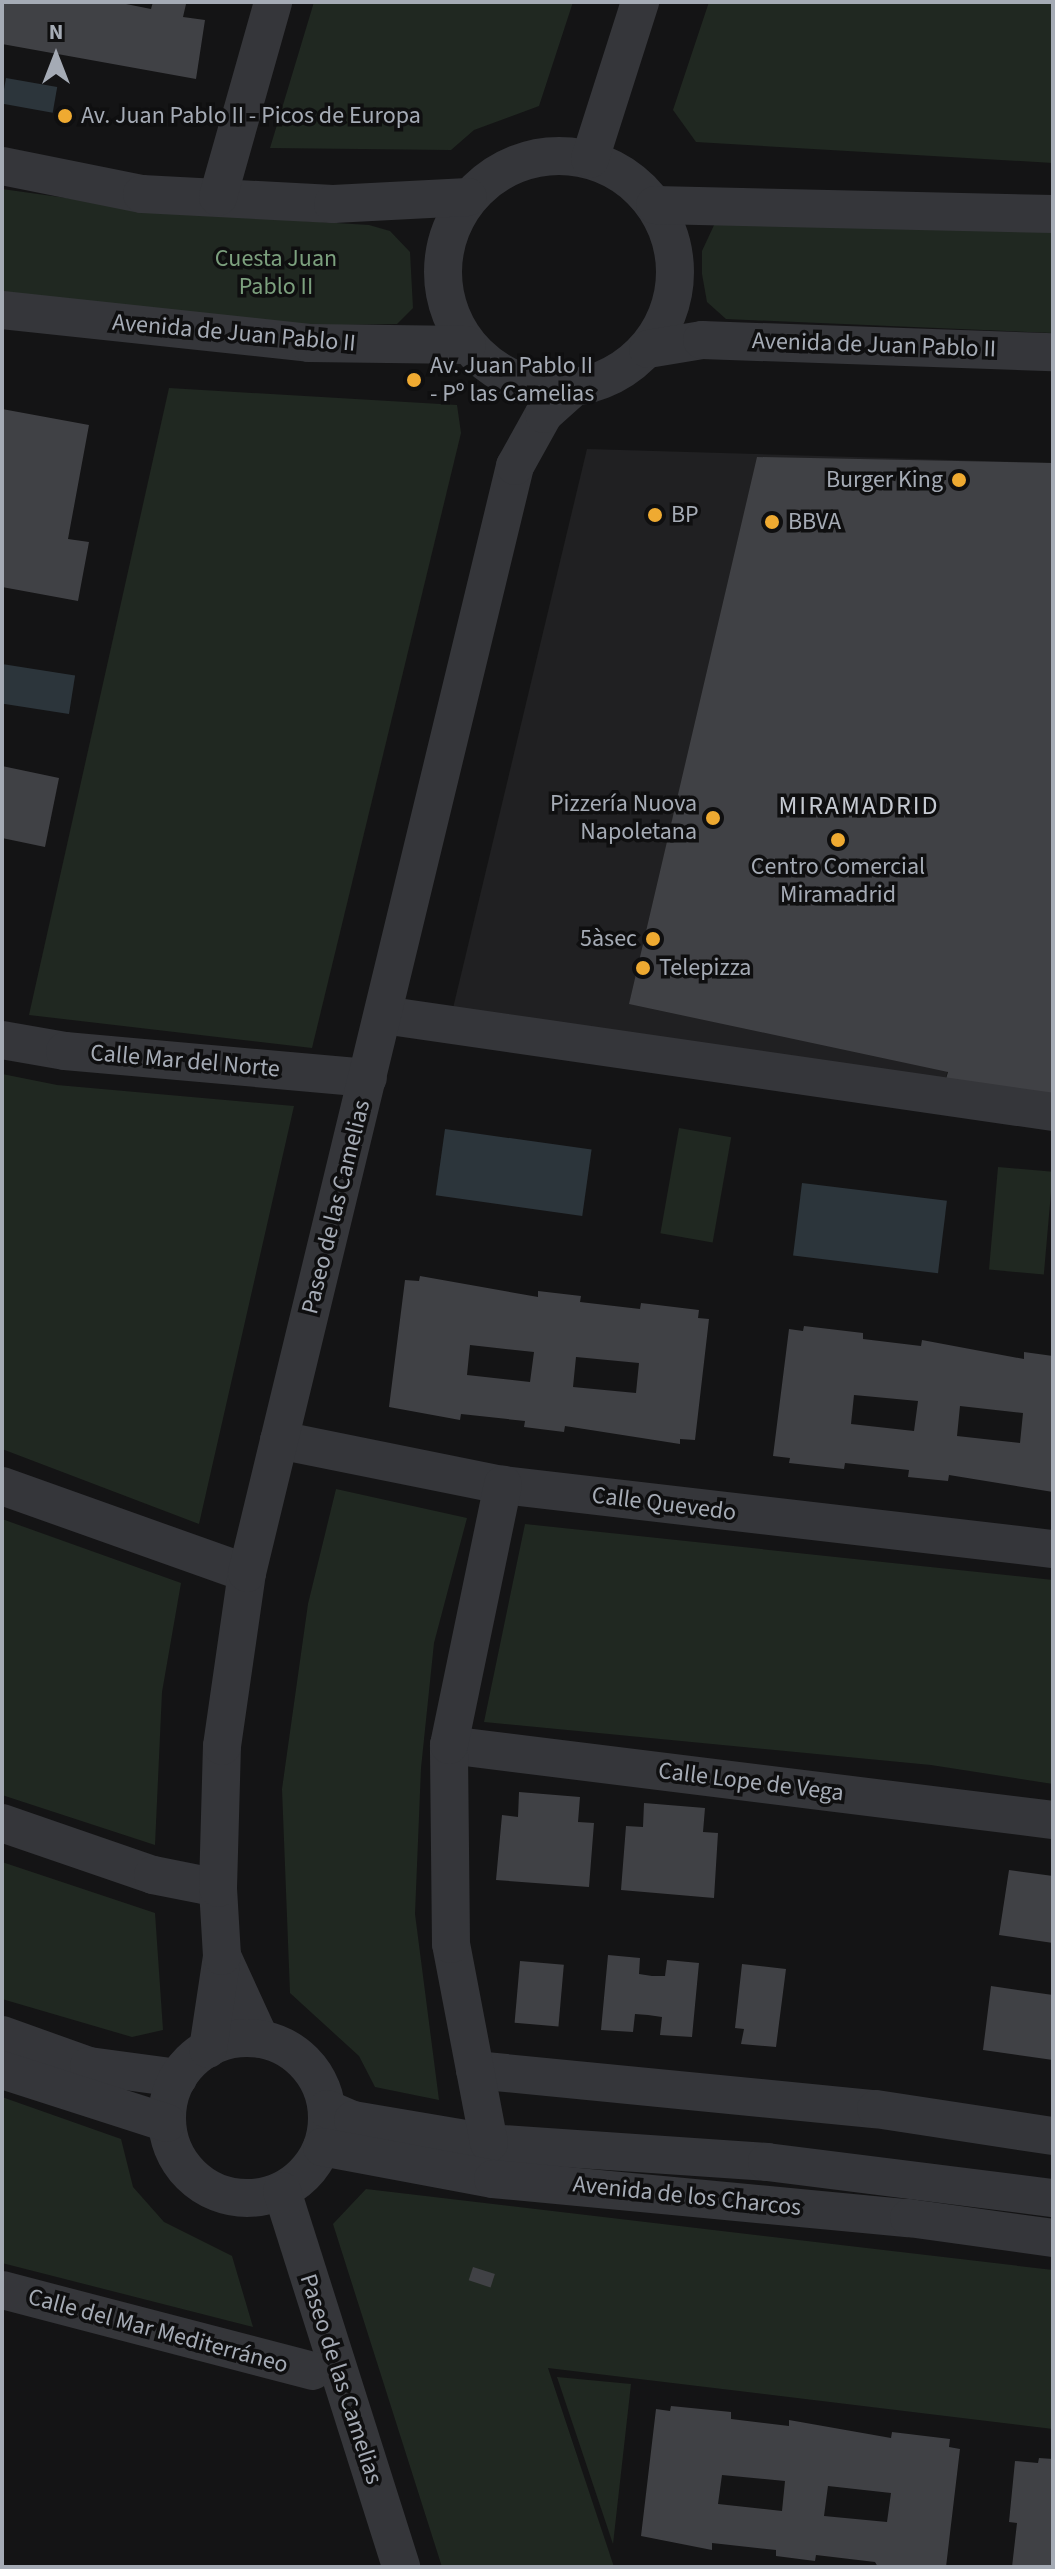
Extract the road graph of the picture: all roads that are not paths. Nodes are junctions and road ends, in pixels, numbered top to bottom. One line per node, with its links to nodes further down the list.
1 (273, 2): 5 (street)
2 (640, 2): 3 (street)
3 (590, 159): 6 (street); 7 (street)
4 (2, 166): 5 (street)
5 (218, 197): 6 (street)
6 (468, 197): 12 (street)
7 (655, 205): 8 (street); 10 (street)
8 (1053, 214)
9 (2, 310): 12 (street, Avenida de Juan Pablo II)
10 (648, 349): 11 (street, Avenida de Juan Pablo II); 13 (street)
11 (1053, 352)
12 (477, 355): 13 (street); 14 (street, Paseo de las Camelias)
13 (573, 388): 14 (street, Paseo de las Camelias)
14 (515, 466): 15 (street, Paseo de las Camelias)
15 (383, 1015): 17 (street, Paseo de las Camelias); 18 (street)
16 (2, 1040): 17 (street, Calle Mar del Norte)
17 (368, 1078): 19 (street, Paseo de las Camelias)
18 (1053, 1112)
19 (279, 1440): 20 (street, Calle Quevedo); 23 (street, Paseo de las Camelias)
20 (503, 1485): 22 (street, Calle Quevedo); 24 (street)
21 (2, 1486): 23 (street)
22 (1053, 1549)
23 (247, 1573): 27 (street, Paseo de las Camelias)
24 (449, 1745): 25 (street, Calle Lope de Vega); 33 (street)
25 (1053, 1820)
26 (2, 1823): 27 (street)
27 (218, 1888): 28 (street, Paseo de las Camelias)
28 (222, 1956): 30 (street); 31 (street)
29 (2, 2035): 34 (street)
30 (260, 2039): 31 (street); 35 (street)
31 (208, 2049): 34 (street)
32 (2, 2070): 36 (street)
33 (475, 2070): 37 (street); 38 (street)
34 (178, 2078): 36 (street)
35 (327, 2109): 38 (street, Avenida de los Charcos); 39 (street)
36 (167, 2123): 40 (street)
37 (1053, 2136)
38 (489, 2143): 41 (street, Avenida de los Charcos)
39 (322, 2147): 40 (street); 42 (street, Avenida de los Charcos)
40 (269, 2194): 44 (street, Paseo de las Camelias); 46 (street, Paseo de las Camelias)
41 (1053, 2198)
42 (1053, 2238)
43 (2, 2290): 44 (street, Calle del Mar Mediterráneo)
44 (313, 2371): 45 (street, Paseo de las Camelias)
45 (375, 2567)
46 (401, 2567)

